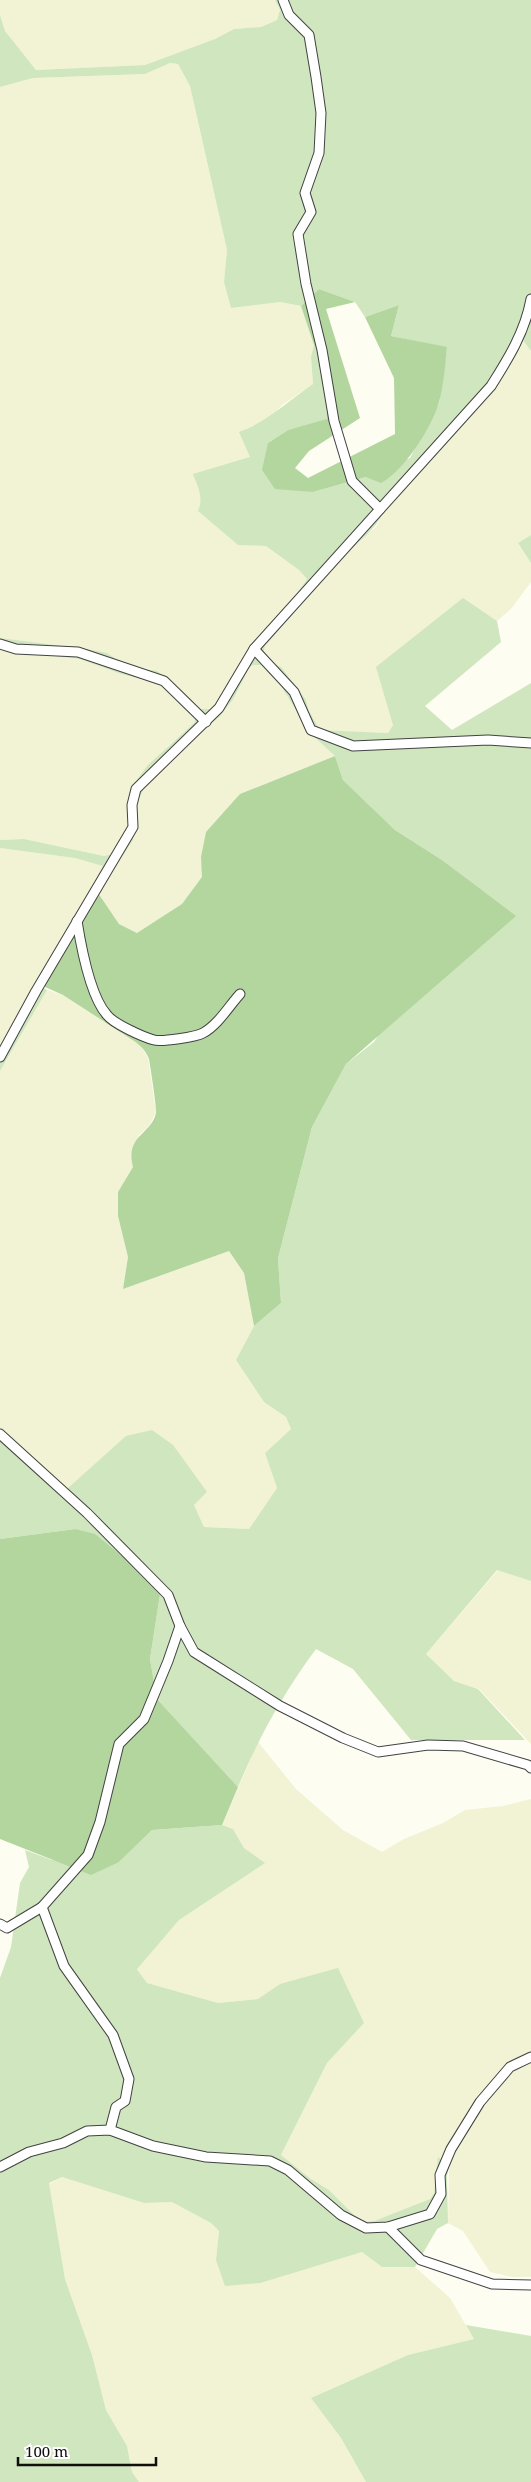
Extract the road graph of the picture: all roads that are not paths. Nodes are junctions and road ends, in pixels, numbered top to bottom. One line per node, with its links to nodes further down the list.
1 (283, 0): 3 (street)
2 (531, 299): 3 (street)
3 (380, 509): 5 (street)
4 (0, 644): 6 (street)
5 (254, 650): 6 (street); 7 (street)
6 (206, 722): 8 (street)
7 (531, 743)
8 (77, 921): 9 (street); 10 (street)
9 (240, 994)
10 (0, 1057)
11 (0, 1434): 12 (street)
12 (180, 1626): 13 (street); 14 (street)
13 (531, 1768)
14 (42, 1907): 15 (street); 17 (street)
15 (0, 1924)
16 (531, 2057): 19 (street)
17 (110, 2130): 18 (street); 19 (street)
18 (0, 2167)
19 (388, 2228): 20 (street)
20 (531, 2285)

